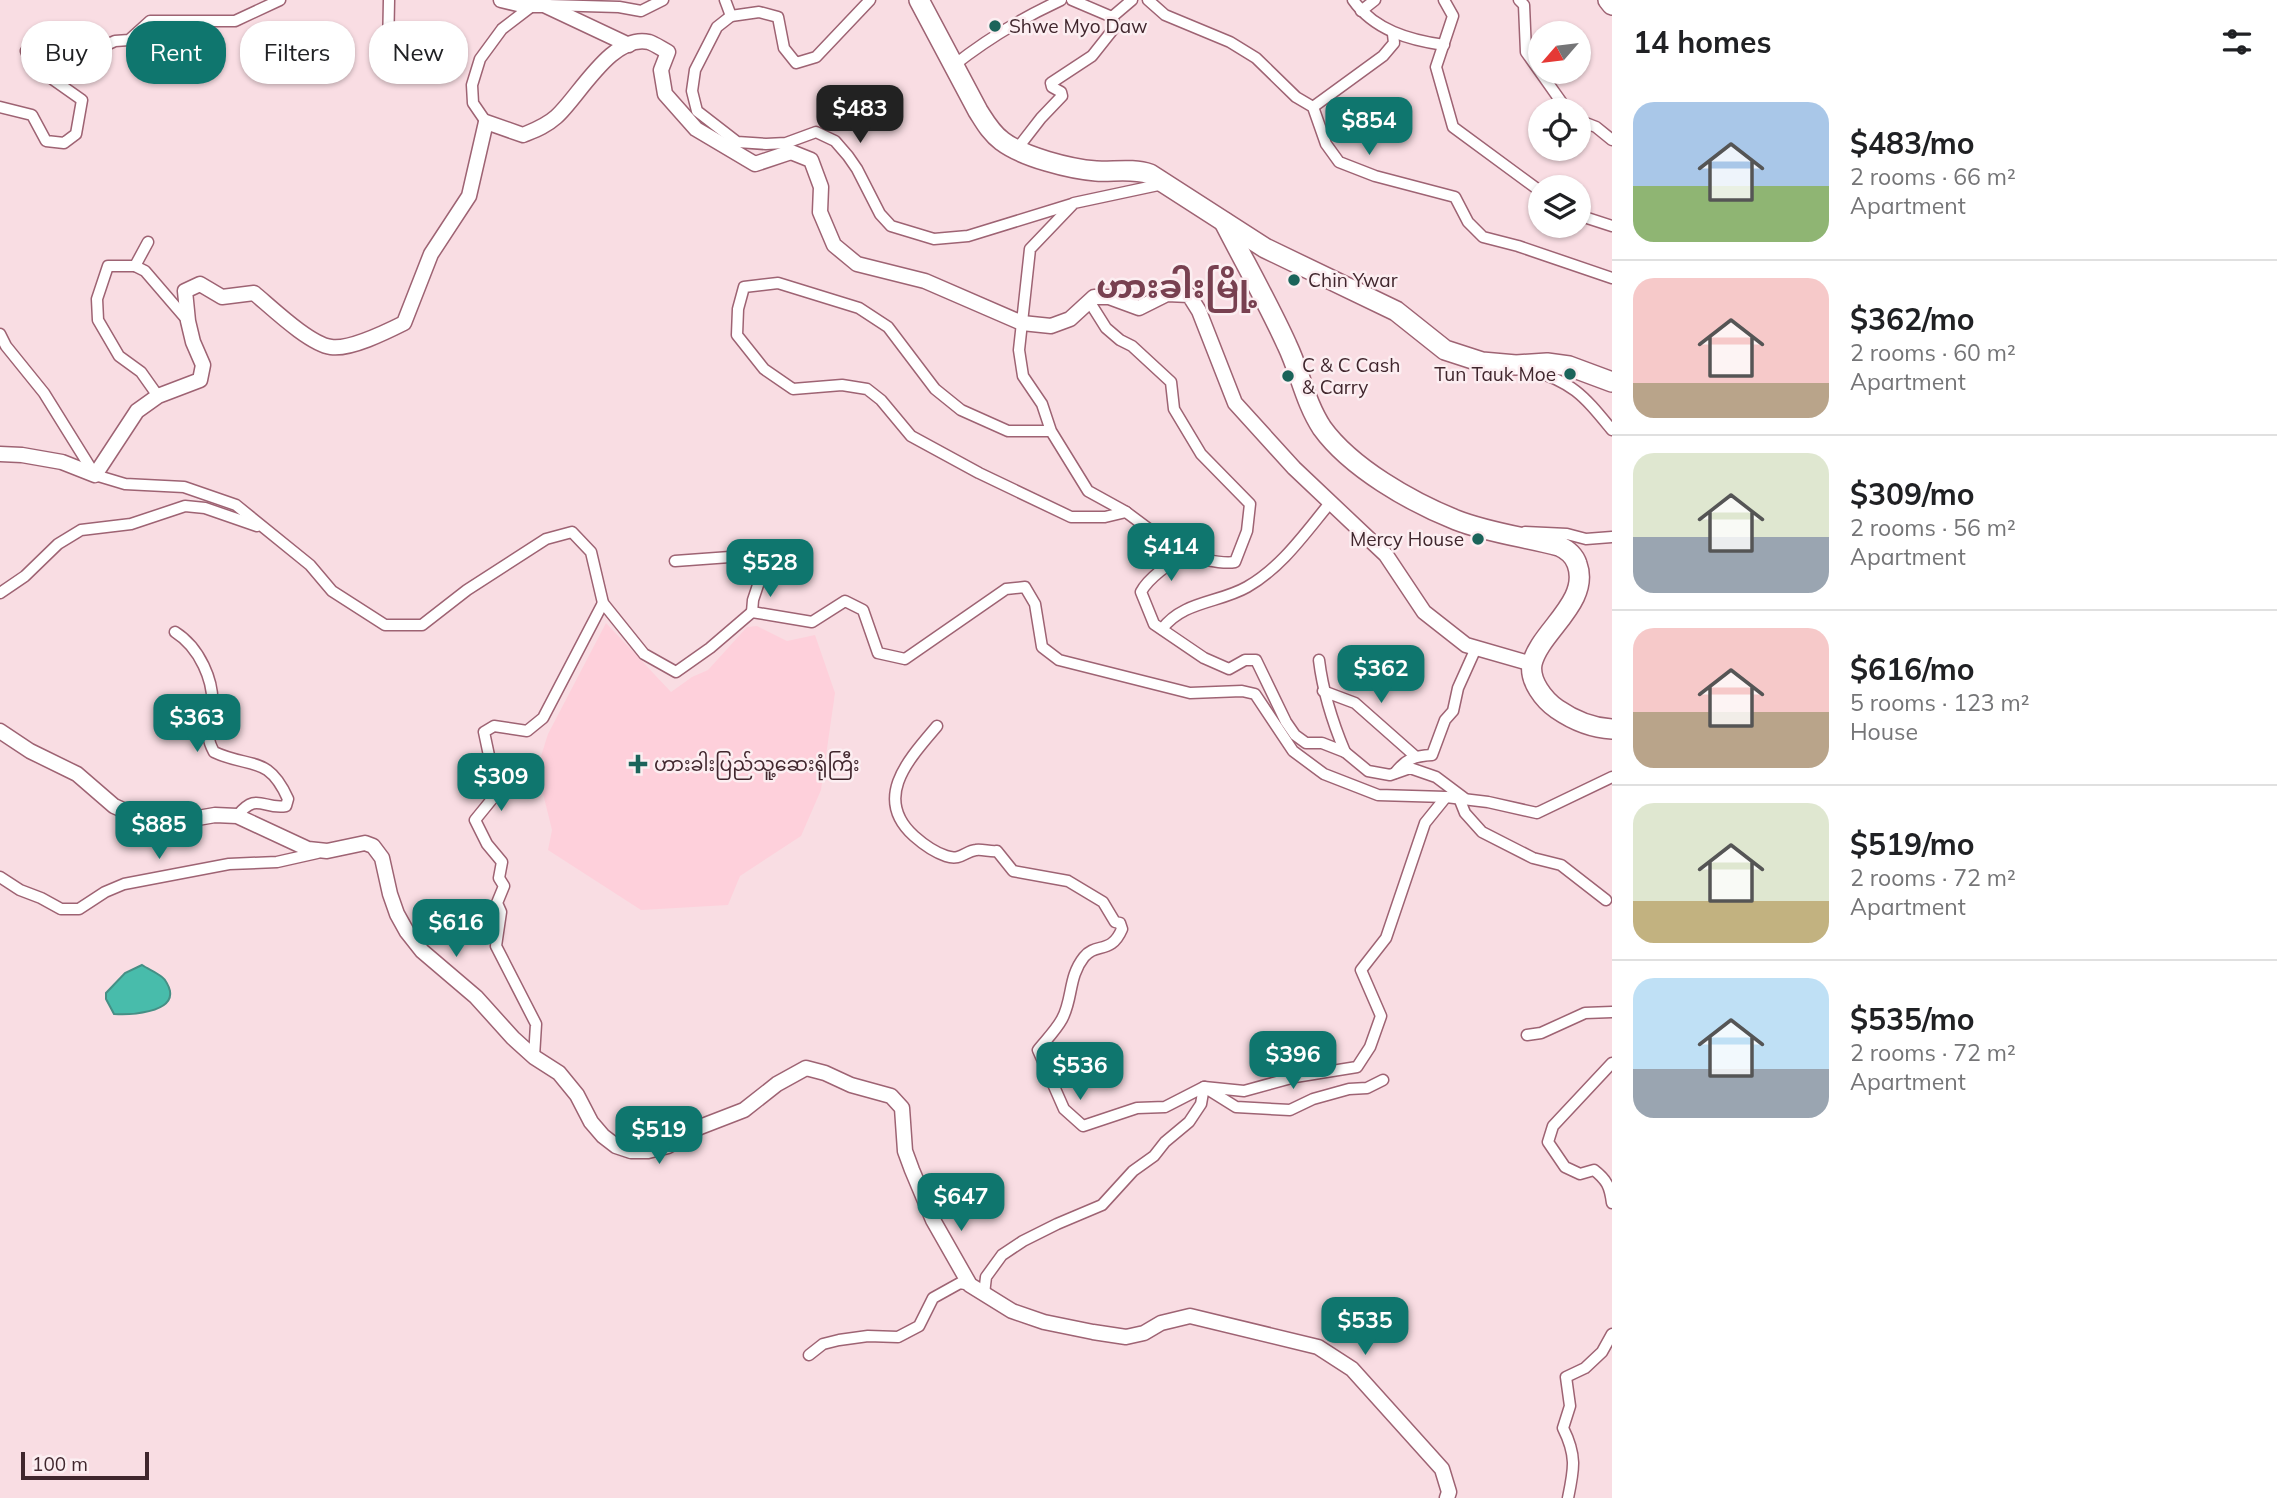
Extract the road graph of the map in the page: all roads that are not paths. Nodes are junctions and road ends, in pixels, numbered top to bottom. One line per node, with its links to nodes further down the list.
1 (280, 0): 28 (street)
2 (389, 0): 22 (street)
3 (663, 0): 18 (street)
4 (725, 0): 20 (street)
5 (919, 0): 26 (highway)
6 (1061, 0): 26 (street)
7 (1072, 0): 21 (street)
8 (1132, 0): 21 (street)
9 (1148, 0): 29 (street)
10 (1353, 0): 19 (street)
11 (1374, 0): 19 (street)
12 (1444, 0): 25 (street)
13 (1519, 0): 27 (street)
14 (1608, 0): 17 (highway)
15 (508, 1): 18 (street)
16 (863, 2): 20 (street)
17 (1612, 5)
18 (538, 6): 24 (street); 30 (street)
19 (1361, 11): 23 (street)
20 (731, 16): 36 (street)
21 (1112, 17): 33 (street)
22 (389, 21)
23 (1393, 34): 25 (street); 29 (street)
24 (629, 45): 30 (street); 45 (street)
25 (1444, 45): 34 (street)
26 (953, 66): 33 (highway)
27 (1558, 98)
28 (0, 107)
29 (1313, 107): 42 (street)
30 (486, 122): 44 (street)
31 (1591, 125): 32 (street)
32 (1612, 139)
33 (1017, 149): 35 (highway)
34 (1528, 182)
35 (1166, 183): 36 (street); 37 (highway)
36 (1074, 203): 45 (street)
37 (1222, 218): 47 (highway); 57 (highway)
38 (1591, 219): 39 (street)
39 (1612, 226)
40 (148, 242): 41 (street)
41 (135, 266): 44 (street); 49 (street)
42 (1612, 278)
43 (1089, 301): 45 (street); 54 (street); 59 (street)
44 (188, 321): 49 (street)
45 (1022, 323): 51 (street)
46 (0, 334): 53 (street)
47 (1516, 365): 48 (highway); 50 (street)
48 (1612, 382)
49 (158, 396): 53 (street)
50 (1612, 430)
51 (1051, 431): 55 (street); 55 (street)
52 (0, 454): 53 (street)
53 (94, 475): 56 (street)
54 (1330, 503): 64 (street); 66 (street)
55 (1125, 512): 59 (street)
56 (263, 529): 61 (street); 62 (street)
57 (1519, 536): 58 (street); 68 (highway)
58 (1612, 537)
59 (1184, 558): 64 (street)
60 (675, 561): 63 (street)
61 (0, 593)
62 (603, 603): 63 (street); 85 (street)
63 (752, 612): 77 (street)
64 (1162, 629): 73 (street)
65 (175, 632): 79 (street)
66 (1476, 648): 68 (street); 74 (street)
67 (1319, 660): 69 (street)
68 (1532, 664): 71 (highway)
69 (1323, 691): 73 (street); 74 (street)
70 (937, 726): 88 (street)
71 (1612, 729)
72 (0, 731): 79 (street)
73 (1345, 752): 75 (street)
74 (1415, 756): 75 (street)
75 (1395, 773): 78 (street)
76 (1612, 777): 78 (street)
77 (1446, 797): 78 (street); 88 (street)
78 (1463, 799): 82 (street)
79 (237, 816): 80 (street)
80 (327, 851): 81 (street); 85 (street)
81 (0, 877)
82 (1606, 900)
83 (1612, 1012): 84 (street)
84 (1527, 1035)
85 (534, 1056): 90 (street)
86 (1612, 1063): 89 (street)
87 (1383, 1080): 88 (street)
88 (1204, 1087): 91 (street)
89 (1612, 1203)
90 (970, 1285): 91 (street); 93 (street)
91 (984, 1294): 94 (street)
92 (1612, 1334): 95 (street)
93 (809, 1355)
94 (1447, 1498)
95 (1567, 1498)

